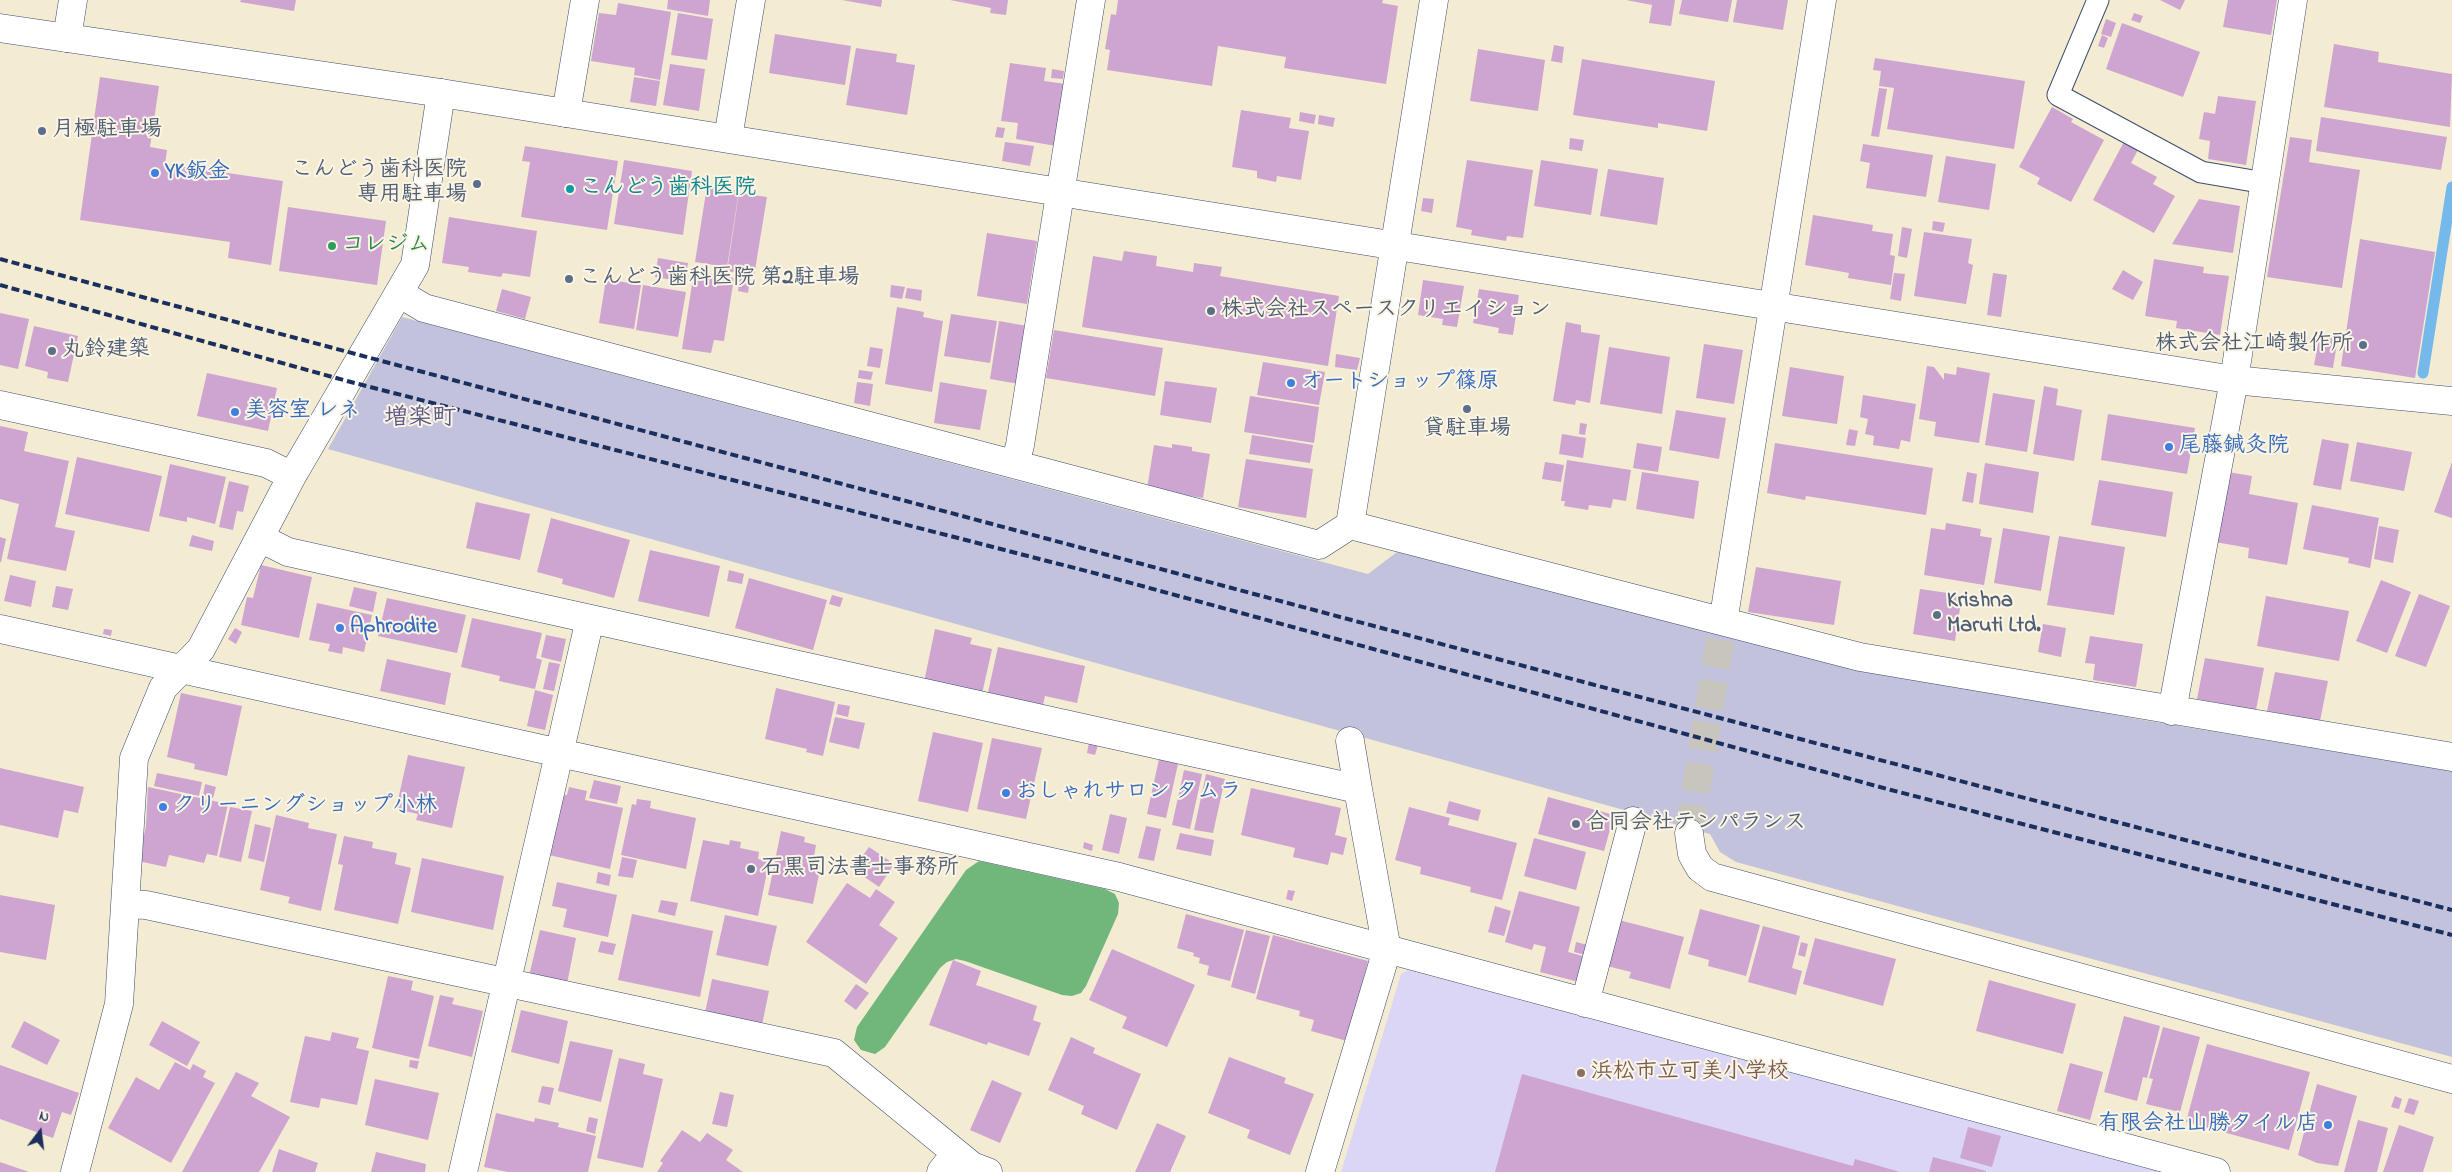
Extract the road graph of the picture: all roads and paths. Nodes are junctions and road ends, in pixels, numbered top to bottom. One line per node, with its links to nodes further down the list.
1 (73, 0): 10 (street)
2 (585, 0): 12 (street)
3 (751, 0): 13 (street)
4 (1091, 0): 15 (street)
5 (1434, 0): 16 (street)
6 (1822, 0): 18 (street)
7 (2098, 0): 14 (lane)
8 (2294, 0): 14 (street)
9 (0, 28): 10 (street)
10 (67, 38): 11 (street)
11 (440, 93): 12 (street); 17 (street)
12 (566, 113): 13 (street)
13 (728, 138): 15 (street)
14 (2265, 183): 19 (street)
15 (1060, 192): 16 (street); 22 (street)
16 (1395, 245): 18 (street); 24 (street)
17 (399, 293): 22 (street); 23 (street)
18 (1773, 306): 19 (street); 26 (street)
19 (2234, 380): 20 (street); 30 (street)
20 (2452, 401)
21 (0, 405): 23 (street)
22 (1015, 464): 24 (street)
23 (292, 476): 25 (street)
24 (1350, 525): 30 (street)
25 (260, 538): 27 (street); 29 (street)
26 (1724, 610)
27 (590, 619): 32 (street); 34 (street)
28 (0, 628): 29 (street)
29 (182, 668): 32 (street); 37 (street)
30 (2172, 711): 33 (street)
31 (1350, 741): 34 (street)
32 (559, 752): 38 (street); 39 (street)
33 (2452, 757)
34 (1358, 789): 38 (street)
35 (1633, 821): 40 (street)
36 (1689, 833): 41 (street)
37 (126, 904): 39 (street); 43 (street)
38 (1387, 950): 40 (street); 46 (street)
39 (506, 983): 42 (street); 44 (street)
40 (1585, 1003): 47 (street)
41 (2452, 1079)
42 (949, 1162): 45 (street)
43 (75, 1172)
44 (463, 1172)
45 (988, 1172)
46 (1320, 1172)
47 (2216, 1172)

